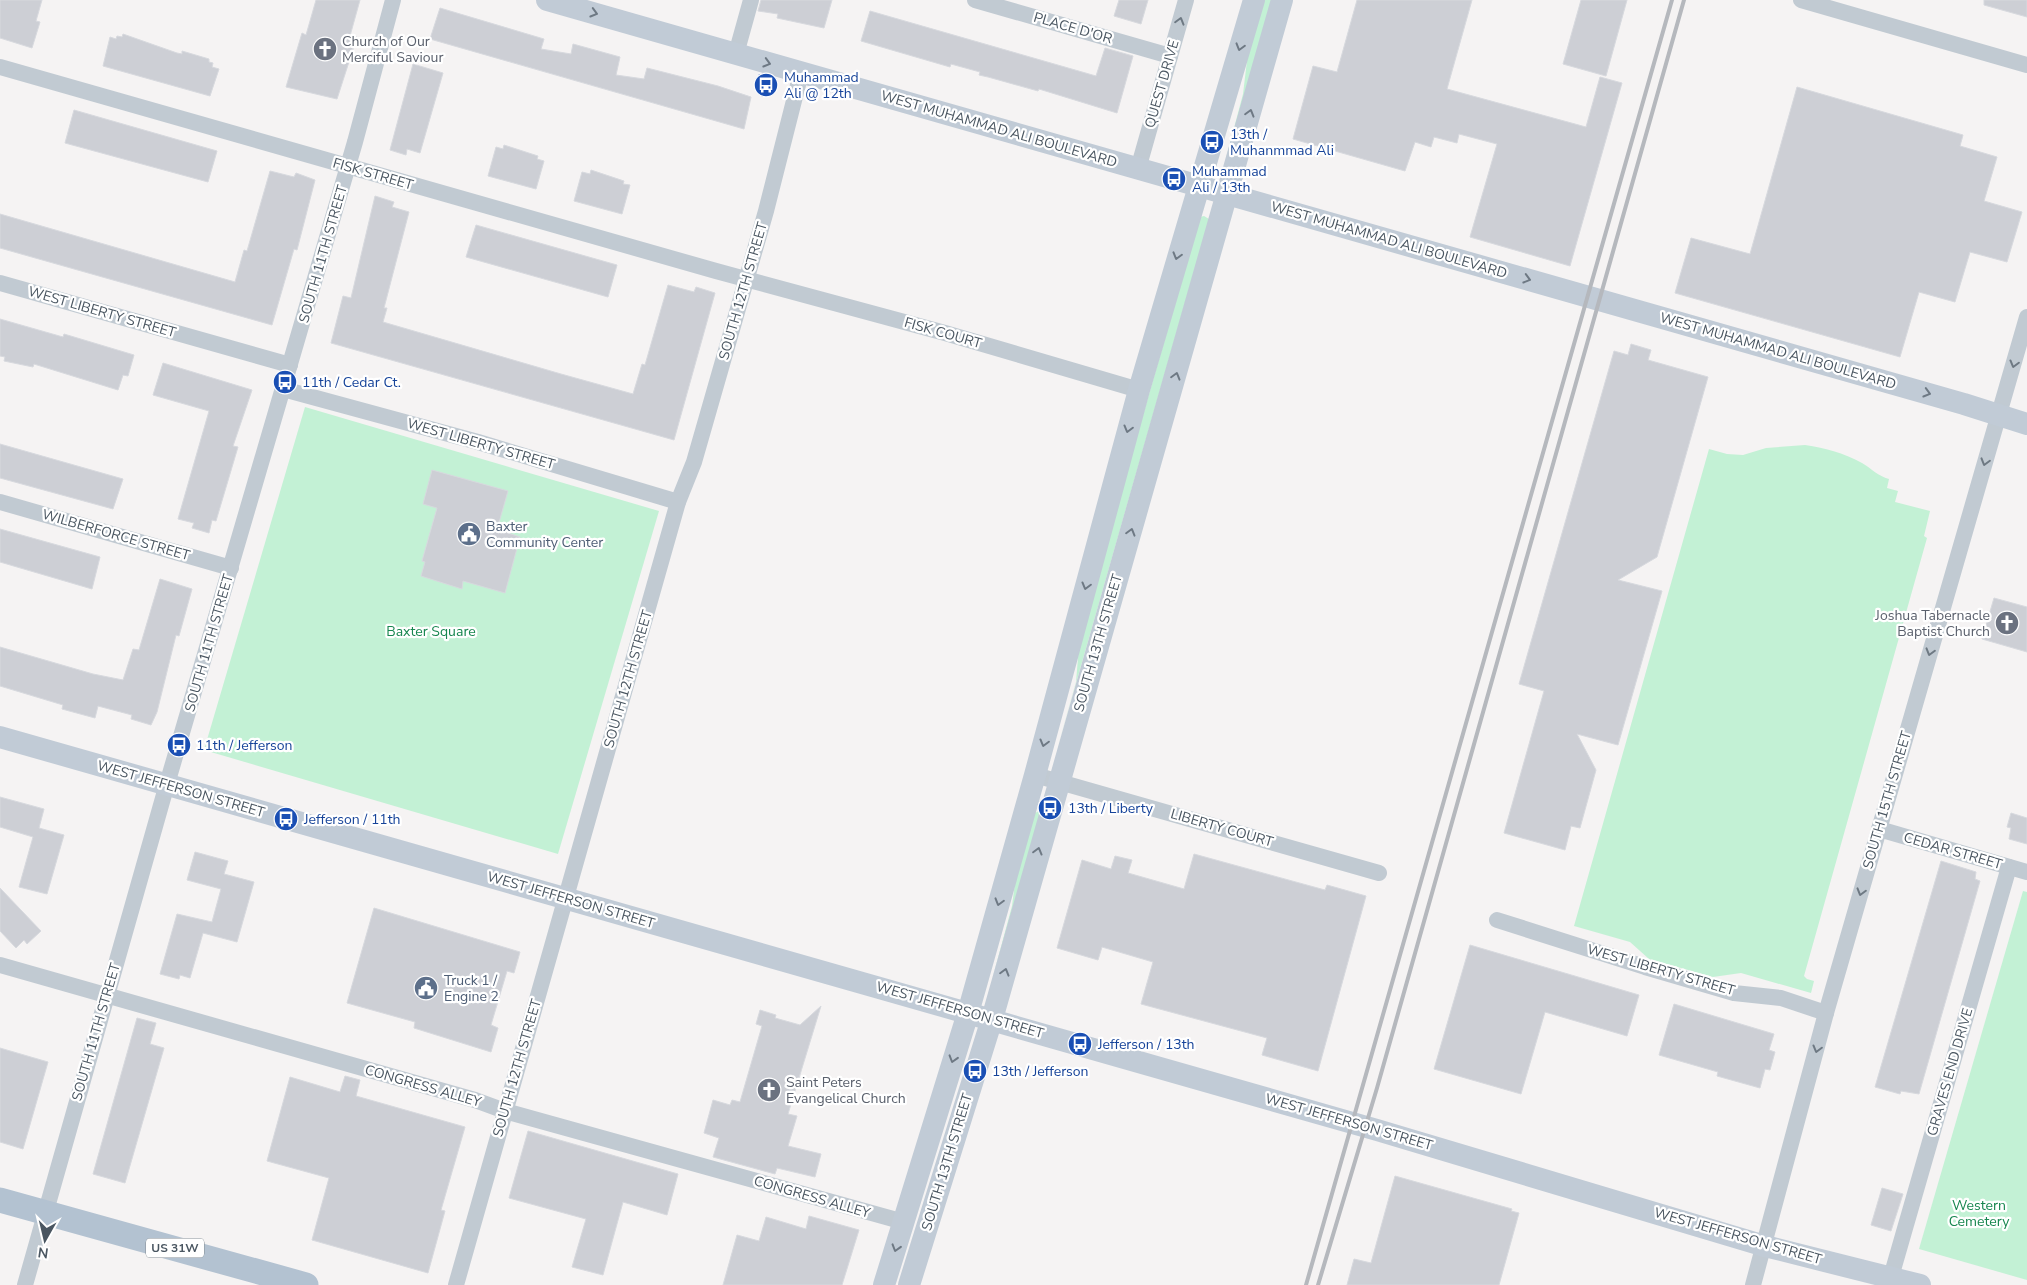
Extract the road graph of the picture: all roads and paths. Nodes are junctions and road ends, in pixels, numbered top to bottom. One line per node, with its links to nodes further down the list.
1 (393, 0): 14 (street, SOUTH 11TH STREET)
2 (548, 0): 9 (street, WEST MUHAMMAD ALI BOULEVARD, one-way to 9)
3 (751, 0): 9 (street)
4 (975, 0): 10 (street, PLACE D'OR)
5 (1186, 0): 10 (street, QUEST DRIVE, one-way to 5)
6 (1254, 0): 16 (street, SOUTH 13TH STREET, one-way to 16)
7 (1282, 0): 17 (street, SOUTH 13TH STREET, one-way to 7)
8 (1801, 0): 11 (street)
9 (736, 54): 13 (street, WEST MUHAMMAD ALI BOULEVARD, one-way to 13)
10 (1170, 56): 15 (street, QUEST DRIVE)
11 (2027, 65)
12 (0, 67): 14 (street, FISK STREET)
13 (801, 73): 15 (street, WEST MUHAMMAD ALI BOULEVARD); 18 (street, SOUTH 12TH STREET)
14 (348, 167): 18 (street, FISK STREET); 21 (street, SOUTH 11TH STREET)
15 (1138, 168): 16 (street, WEST MUHAMMAD ALI BOULEVARD)
16 (1198, 186): 17 (street, WEST MUHAMMAD ALI BOULEVARD); 23 (street, SOUTH 13TH STREET, one-way to 23)
17 (1227, 194): 24 (street, WEST MUHAMMAD ALI BOULEVARD, one-way to 24); 31 (street, SOUTH 13TH STREET, one-way to 17)
18 (747, 278): 23 (street, FISK COURT); 27 (street, SOUTH 12TH STREET)
19 (0, 283): 21 (street, WEST LIBERTY STREET)
20 (2027, 317): 24 (street, SOUTH 15TH STREET, one-way to 24)
21 (290, 365): 22 (street, SOUTH 11TH STREET)
22 (283, 388): 27 (street, WEST LIBERTY STREET); 28 (street, SOUTH 11TH STREET)
23 (1139, 390): 30 (street, SOUTH 13TH STREET, one-way to 30)
24 (1998, 415): 25 (street, WEST MUHAMMAD ALI BOULEVARD); 33 (street, SOUTH 15TH STREET, one-way to 33)
25 (2027, 424)
26 (0, 502): 28 (street, WILBERFORCE STREET)
27 (678, 502): 37 (street, SOUTH 12TH STREET)
28 (231, 568): 32 (street, SOUTH 11TH STREET)
29 (0, 737): 32 (street, WEST JEFFERSON STREET)
30 (1035, 775): 31 (street, LIBERTY COURT); 41 (street, SOUTH 13TH STREET, one-way to 41)
31 (1058, 780): 36 (street, LIBERTY COURT); 43 (street, SOUTH 13TH STREET, one-way to 31)
32 (167, 784): 37 (street, WEST JEFFERSON STREET); 40 (street, SOUTH 11TH STREET)
33 (1879, 829): 34 (street, CEDAR STREET); 42 (street, SOUTH 15TH STREET, one-way to 42)
34 (2009, 867): 35 (street, CEDAR STREET); 49 (street, GRAVES END DRIVE)
35 (2027, 872)
36 (1379, 873)
37 (565, 898): 41 (street, WEST JEFFERSON STREET); 44 (street, SOUTH 12TH STREET)
38 (1497, 920): 42 (street, WEST LIBERTY STREET)
39 (0, 965): 40 (street, CONGRESS ALLEY)
40 (107, 994): 44 (street, CONGRESS ALLEY); 46 (street, SOUTH 11TH STREET)
41 (968, 1013): 43 (street, WEST JEFFERSON STREET); 47 (street, SOUTH 13TH STREET, one-way to 47)
42 (1826, 1013): 48 (street, SOUTH 15TH STREET, one-way to 48)
43 (992, 1019): 48 (street, WEST JEFFERSON STREET); 54 (street, SOUTH 13TH STREET)
44 (505, 1111): 47 (street, CONGRESS ALLEY); 52 (street, SOUTH 12TH STREET)
45 (0, 1200): 46 (main road, US 31W)
46 (45, 1211): 50 (street, SOUTH 11TH STREET); 51 (main road, US 31W)
47 (904, 1222): 53 (street, SOUTH 13TH STREET, one-way to 53)
48 (1765, 1246): 49 (street, WEST JEFFERSON STREET); 55 (street, SOUTH 15TH STREET)
49 (1891, 1276): 56 (street, WEST JEFFERSON STREET)
50 (25, 1285)
51 (306, 1285)
52 (456, 1285)
53 (884, 1285)
54 (909, 1285)
55 (1753, 1285)
56 (1920, 1285)

